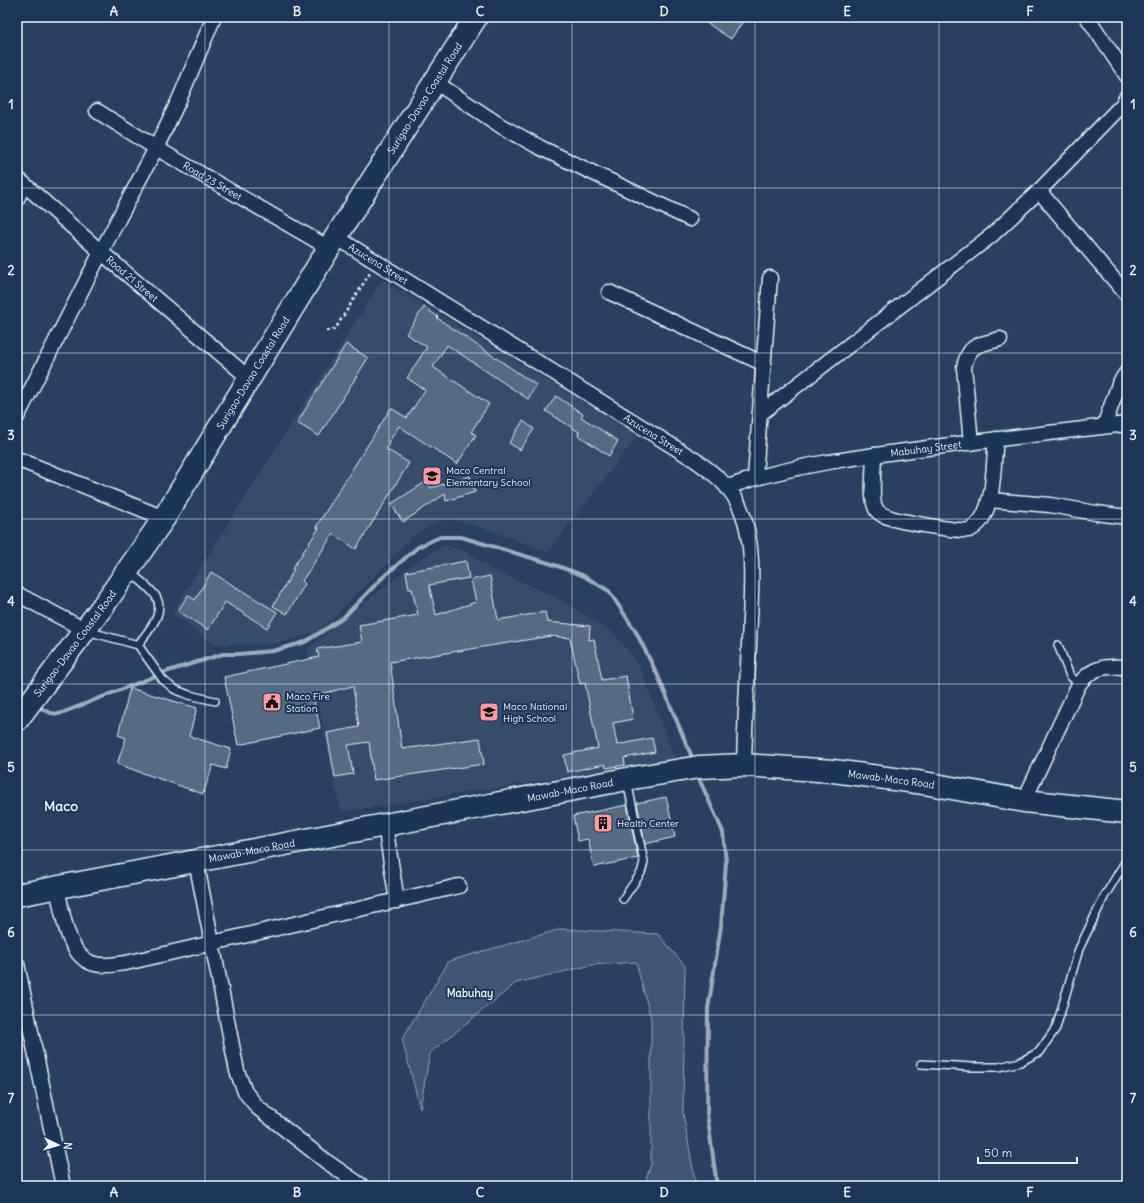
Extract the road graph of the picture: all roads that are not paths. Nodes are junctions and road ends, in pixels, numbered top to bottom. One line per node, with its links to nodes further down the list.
1 (214, 17): 8 (street)
2 (476, 17): 5 (main road, Surigao-Davao Coastal Road)
3 (1087, 17): 4 (street)
4 (1127, 76)
5 (435, 82): 12 (street); 13 (main road, Surigao-Davao Coastal Road)
6 (1127, 96): 10 (street)
7 (97, 111): 8 (street, Road 23 Street)
8 (156, 148): 13 (street, Road 23 Street); 14 (street)
9 (20, 181): 11 (street); 14 (street, Road 21 Street)
10 (1039, 191): 17 (street); 22 (street)
11 (17, 198)
12 (690, 219)
13 (332, 243): 21 (main road, Surigao-Davao Coastal Road); 31 (street, Azucena Street)
14 (101, 252): 21 (street, Road 21 Street); 23 (street)
15 (770, 278): 19 (street)
16 (609, 292): 19 (street)
17 (1127, 295)
18 (1000, 339): 27 (street)
19 (764, 364): 22 (street)
20 (1127, 372): 25 (street)
21 (249, 378): 34 (main road, Surigao-Davao Coastal Road)
22 (760, 414): 30 (street)
23 (17, 417)
24 (1127, 424): 25 (street, Mabuhay Street)
25 (1104, 426): 26 (street, Mabuhay Street)
26 (996, 440): 27 (street, Mabuhay Street); 32 (street)
27 (971, 443): 28 (street, Mabuhay Street)
28 (874, 455): 30 (street, Mabuhay Street); 32 (street)
29 (17, 459): 34 (street)
30 (755, 477): 31 (street, Mabuhay Street)
31 (727, 487): 44 (street, Azucena Street)
32 (989, 500): 33 (street)
33 (1127, 517)
34 (164, 518): 35 (main road, Surigao-Davao Coastal Road)
35 (129, 570): 37 (main road, Surigao-Davao Coastal Road); 38 (lane)
36 (17, 594): 37 (street)
37 (85, 630): 38 (lane); 43 (main road, Surigao-Davao Coastal Road)
38 (138, 645): 42 (lane)
39 (1058, 645): 41 (lane)
40 (1127, 667): 41 (street)
41 (1079, 684): 46 (street)
42 (215, 701)
43 (17, 720)
44 (744, 765): 45 (main road, Mawab-Maco Road); 46 (main road, Mawab-Maco Road)
45 (627, 779): 48 (main road, Mawab-Maco Road); 54 (lane)
46 (1024, 801): 47 (main road, Mawab-Maco Road)
47 (1127, 812)
48 (385, 825): 50 (main road, Mawab-Maco Road); 55 (street)
49 (1127, 859): 58 (lane)
50 (196, 861): 52 (main road, Mawab-Maco Road); 56 (street)
51 (459, 886): 55 (street)
52 (57, 887): 53 (main road, Mawab-Maco Road); 56 (street)
53 (17, 895)
54 (624, 899)
55 (397, 901): 56 (street)
56 (211, 942): 60 (street)
57 (17, 964): 59 (street)
58 (921, 1064)
59 (63, 1186)
60 (362, 1186)

